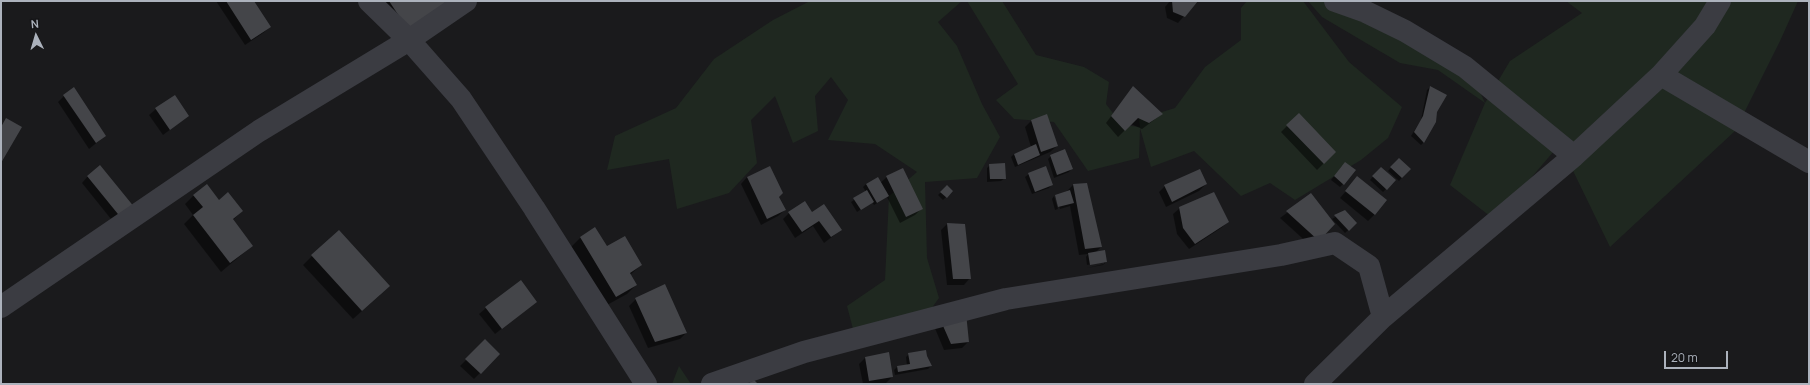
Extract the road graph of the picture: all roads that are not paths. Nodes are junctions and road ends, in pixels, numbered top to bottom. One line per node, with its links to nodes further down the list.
1 (369, 1): 5 (street)
2 (466, 1): 5 (street)
3 (1335, 1): 7 (street)
4 (1720, 1): 6 (street)
5 (409, 40): 9 (street); 11 (street)
6 (1661, 75): 7 (street); 8 (street)
7 (1574, 156): 10 (street)
8 (1809, 162)
9 (1, 307)
10 (1383, 317): 12 (street); 13 (street)
11 (646, 384)
12 (712, 384)
13 (1315, 384)

